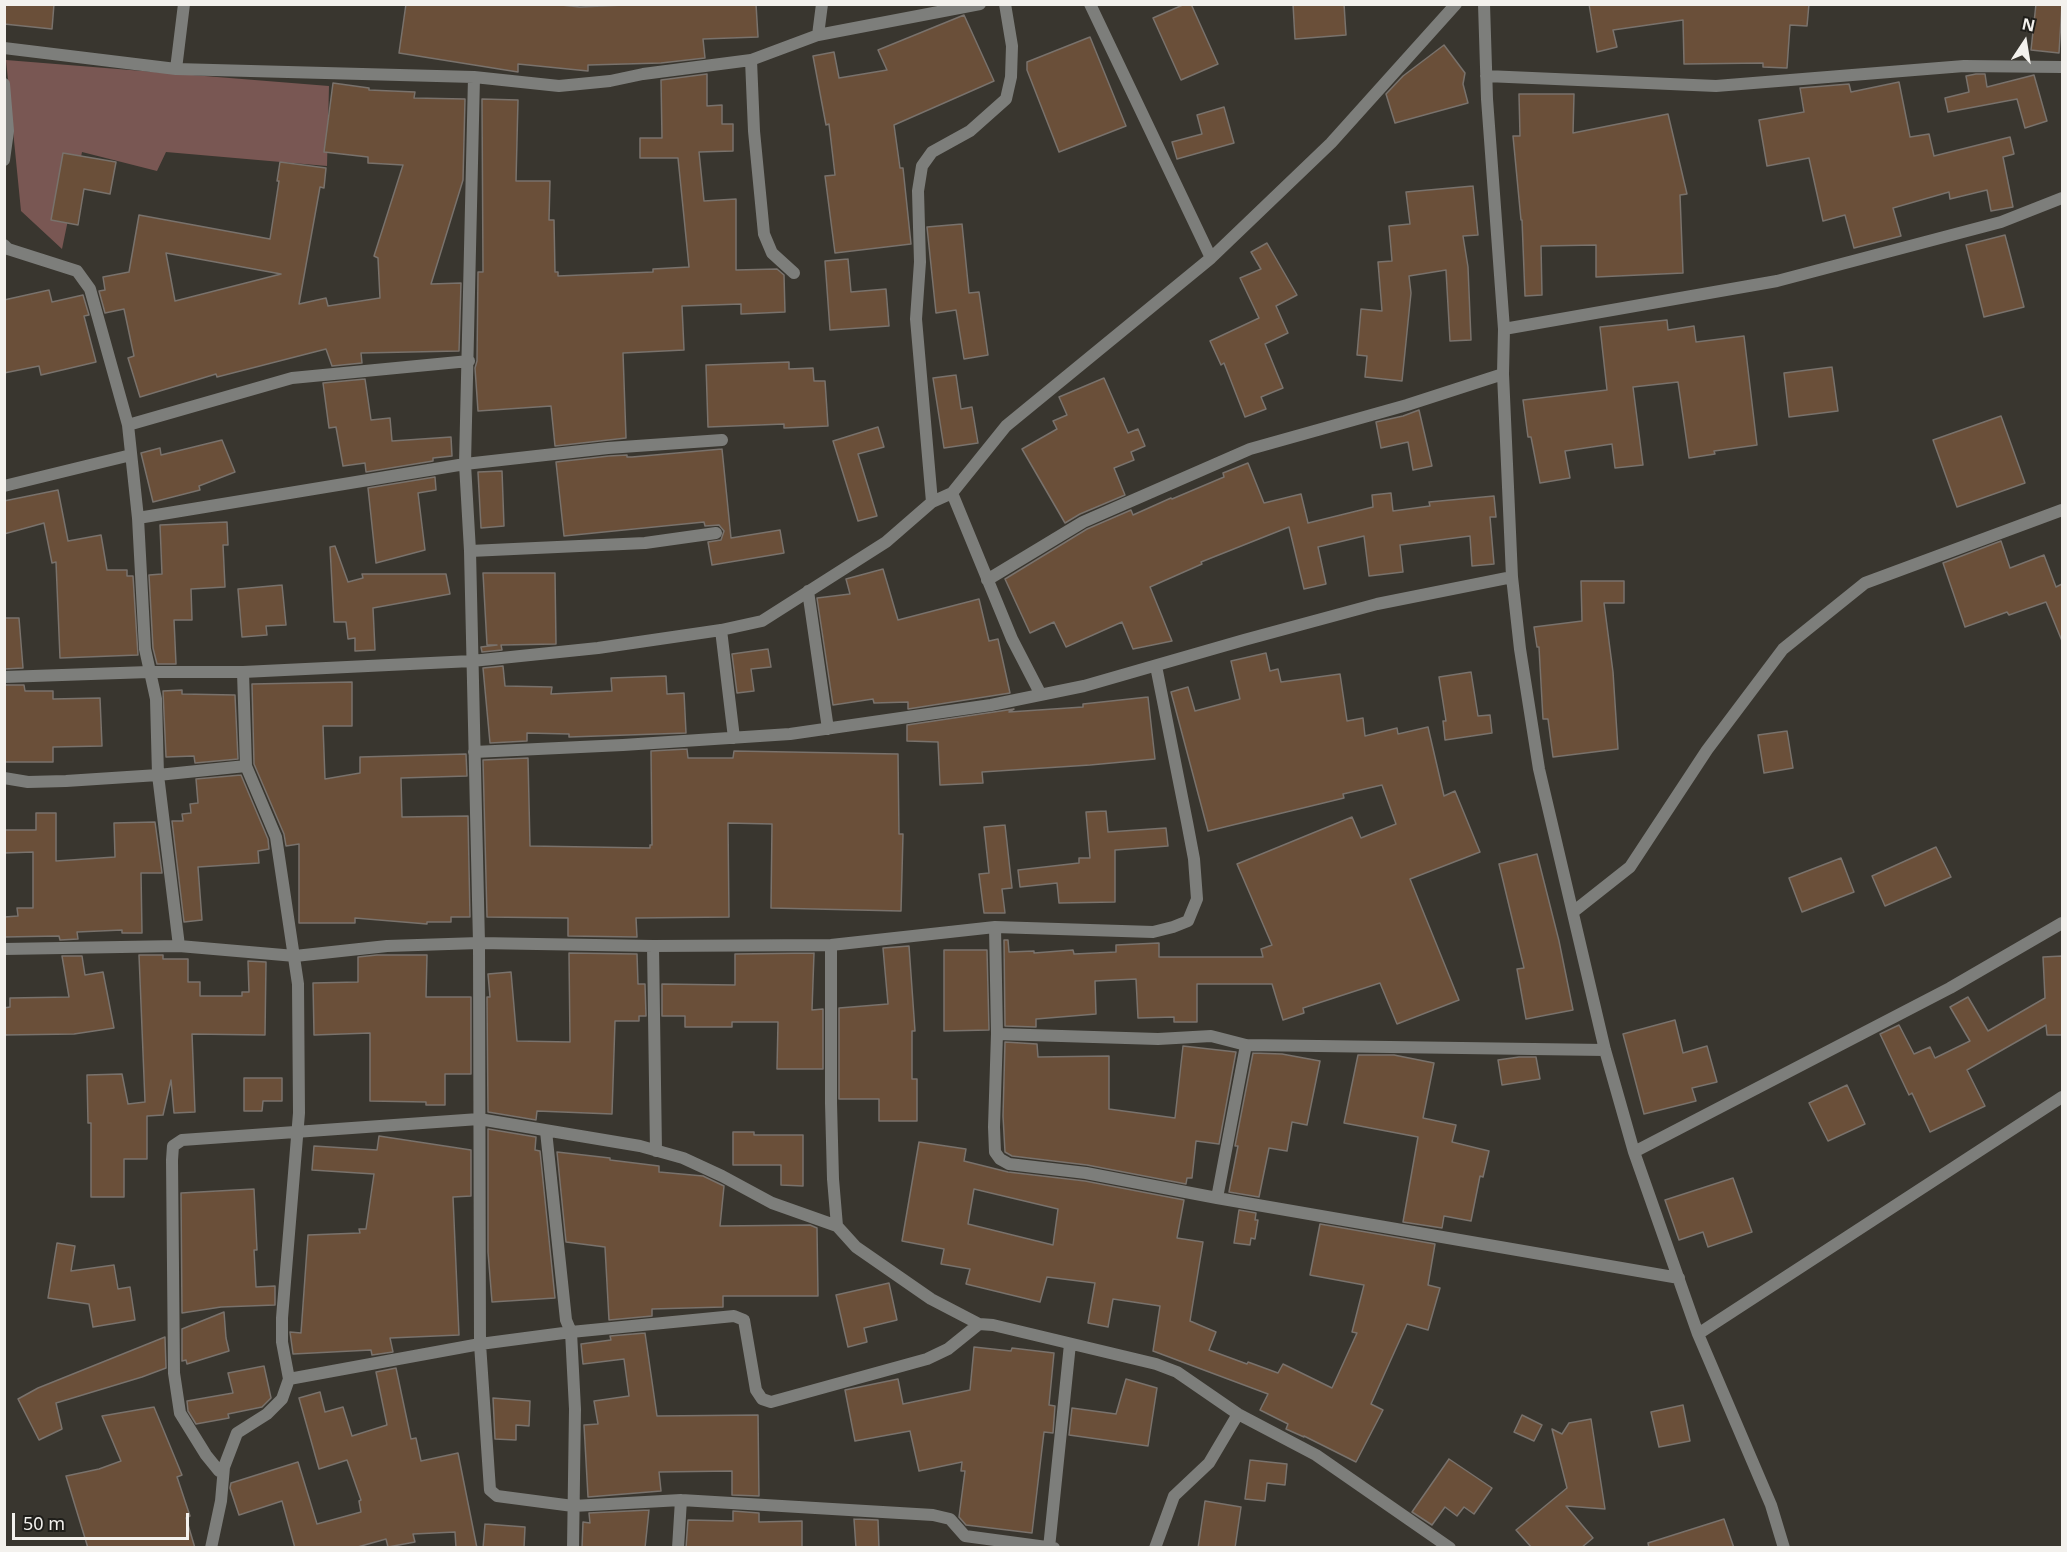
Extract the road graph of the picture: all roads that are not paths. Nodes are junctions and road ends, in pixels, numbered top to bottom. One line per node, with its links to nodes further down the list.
1 (184, 4): 12 (street)
2 (822, 4): 8 (street)
3 (980, 4): 8 (street)
4 (1005, 4): 30 (street)
5 (1090, 4): 19 (street)
6 (1456, 4): 19 (street)
7 (1484, 4): 13 (street)
8 (818, 35): 10 (street)
9 (4, 48): 12 (street)
10 (751, 60): 14 (street); 20 (street)
11 (2062, 67): 13 (street)
12 (176, 69): 14 (street)
13 (1486, 76): 21 (street)
14 (474, 77): 22 (street)
15 (4, 84): 16 (street)
16 (4, 160)
17 (2062, 198): 21 (street)
18 (4, 245): 24 (street)
19 (1211, 258): 29 (street)
20 (794, 273)
21 (1504, 329): 23 (street)
22 (469, 361): 24 (street); 27 (street)
23 (1503, 374): 35 (street); 36 (street)
24 (128, 425): 26 (street)
25 (722, 440): 27 (street)
26 (131, 455): 28 (street); 32 (street)
27 (465, 464): 32 (street); 34 (street)
28 (4, 486)
29 (952, 493): 30 (street); 36 (street)
30 (932, 502): 37 (street)
31 (2062, 510): 51 (street)
32 (138, 518): 41 (street)
33 (716, 533): 34 (street)
34 (470, 551): 39 (street)
35 (1512, 577): 40 (street); 51 (street)
36 (987, 580): 44 (street)
37 (808, 591): 38 (street); 45 (street)
38 (721, 630): 39 (street); 46 (street)
39 (472, 661): 42 (street); 47 (street)
40 (1156, 666): 44 (street); 53 (street)
41 (149, 672): 42 (street); 43 (street); 49 (street)
42 (243, 672): 48 (street)
43 (4, 677)
44 (1041, 695): 45 (street)
45 (828, 729): 46 (street)
46 (734, 738): 47 (street)
47 (474, 752): 54 (street)
48 (246, 765): 49 (street); 59 (street)
49 (158, 775): 50 (street); 56 (street)
50 (4, 778)
51 (1573, 912): 62 (street)
52 (2062, 923): 68 (street)
53 (995, 927): 55 (street); 60 (street)
54 (479, 943): 57 (street); 59 (street); 64 (street)
55 (831, 945): 57 (street); 70 (street)
56 (179, 946): 58 (street); 59 (street)
57 (653, 946): 67 (street)
58 (4, 950)
59 (295, 956): 65 (street)
60 (997, 1034): 61 (street); 69 (street)
61 (1246, 1045): 62 (street); 69 (street)
62 (1605, 1050): 68 (street)
63 (2062, 1097): 74 (street)
64 (479, 1119): 65 (street); 66 (street); 75 (street)
65 (297, 1131): 77 (street); 79 (street)
66 (546, 1131): 67 (street); 73 (street)
67 (656, 1150): 70 (street)
68 (1634, 1152): 71 (street)
69 (1217, 1198): 71 (street)
70 (837, 1226): 72 (street)
71 (1679, 1278): 74 (street)
72 (979, 1324): 73 (street); 76 (street)
73 (570, 1332): 75 (street); 81 (street)
74 (1698, 1334): 89 (street)
75 (480, 1344): 77 (street); 81 (street)
76 (1070, 1344): 78 (street); 82 (street)
77 (289, 1378): 79 (street)
78 (1238, 1414): 87 (street); 88 (street)
79 (224, 1467): 83 (street)
80 (681, 1500): 81 (street); 82 (street); 85 (street)
81 (573, 1506): 84 (street)
82 (1049, 1547): 86 (street)
83 (211, 1548)
84 (573, 1548)
85 (678, 1548)
86 (1054, 1548)
87 (1155, 1548)
88 (1450, 1548)
89 (1784, 1548)

